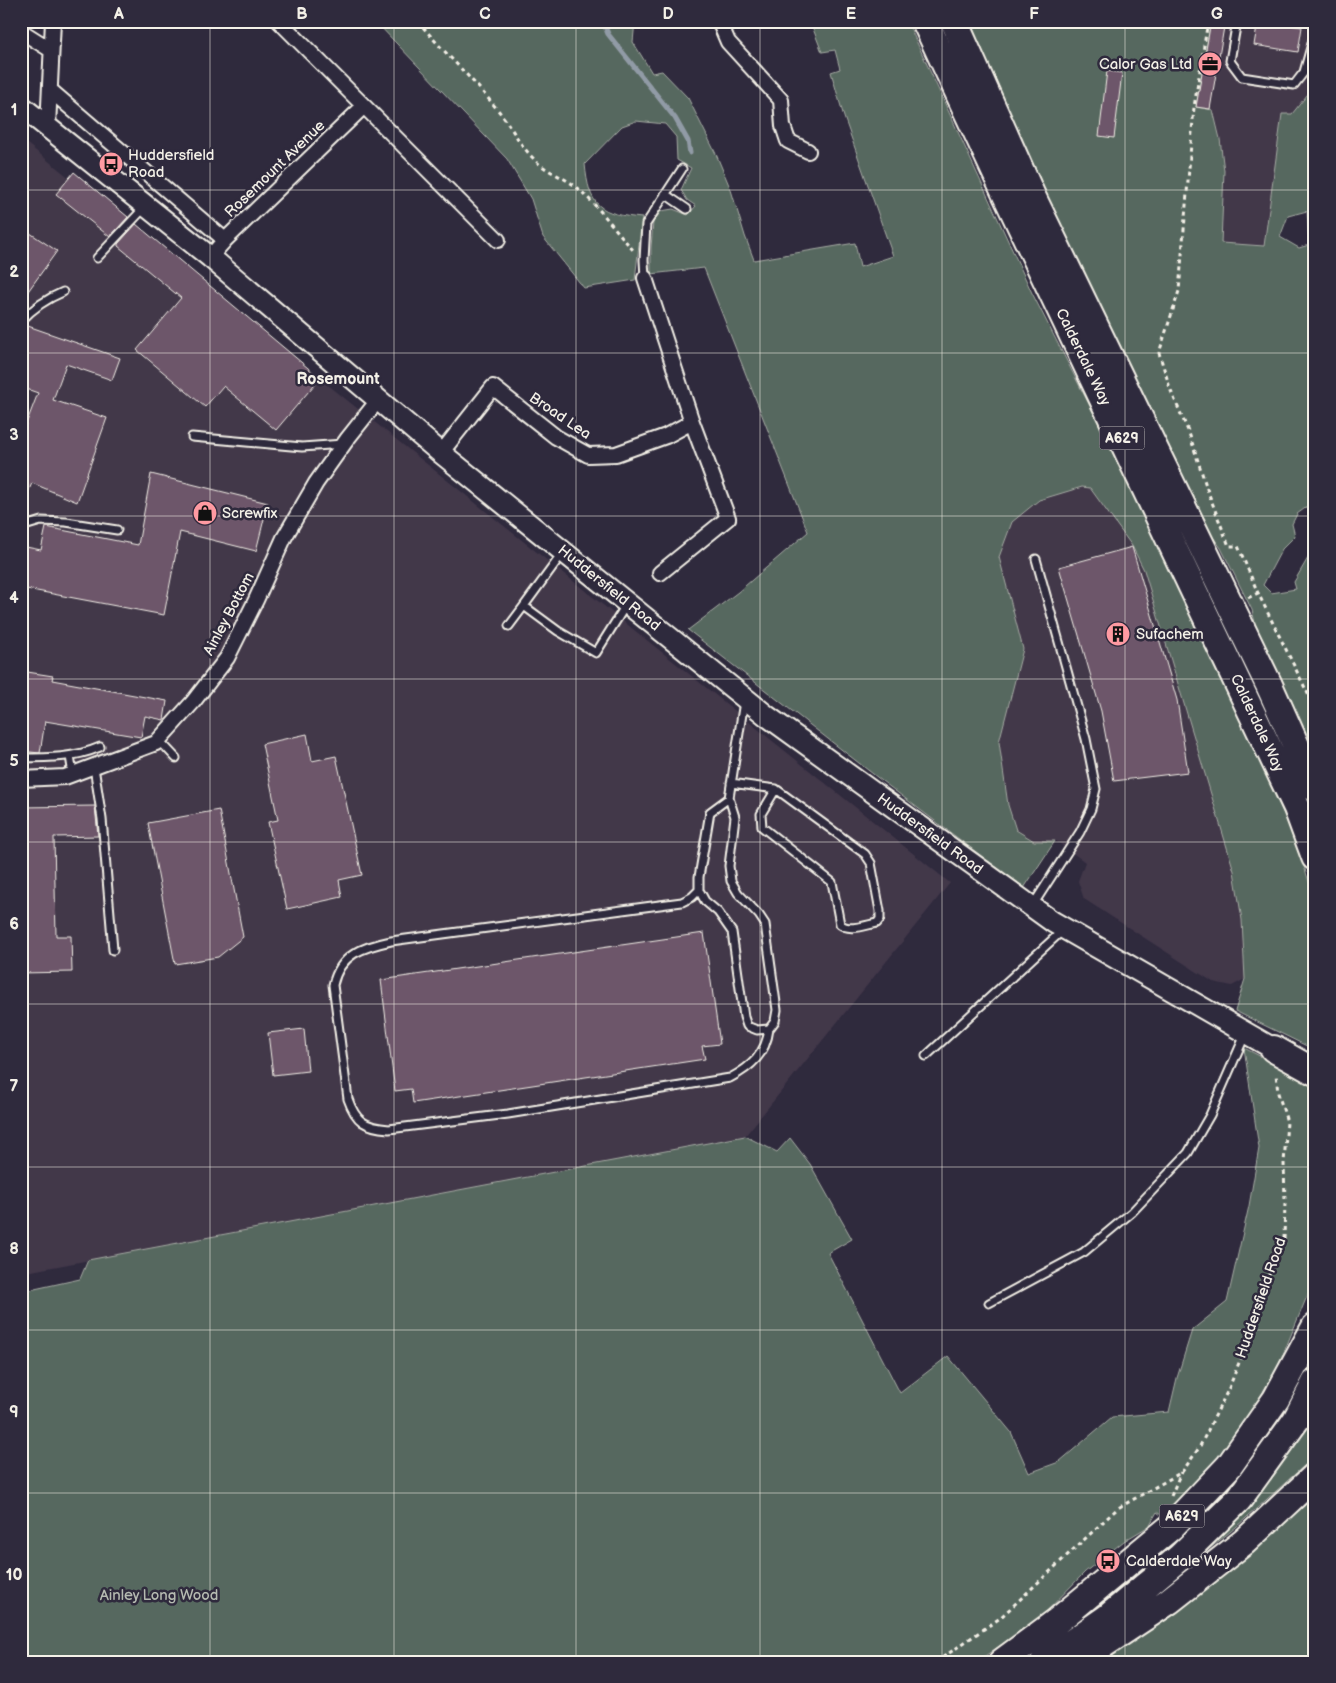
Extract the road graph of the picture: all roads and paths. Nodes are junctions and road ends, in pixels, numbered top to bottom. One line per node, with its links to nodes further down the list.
1 (53, 21): 11 (street)
2 (279, 21): 14 (street)
3 (418, 21): 25 (path)
4 (719, 21): 16 (street)
5 (925, 21): 56 (highway, Calderdale Way / A629)
6 (954, 21): 53 (highway, Calderdale Way / A629)
7 (1208, 21): 43 (path)
8 (1237, 21): 10 (lane)
9 (21, 31): 11 (street)
10 (1315, 32)
11 (51, 50): 12 (street)
12 (50, 90): 15 (street); 21 (street)
13 (21, 106): 15 (street, Huddersfield Road)
14 (364, 106): 21 (street, Rosemount Avenue); 22 (street)
15 (48, 127): 19 (street, Huddersfield Road)
16 (808, 152)
17 (682, 169): 18 (lane)
18 (666, 194): 20 (lane); 25 (lane)
19 (146, 206): 23 (street, Huddersfield Road); 24 (lane)
20 (687, 208)
21 (225, 240): 23 (street, Rosemount Avenue)
22 (498, 240)
23 (210, 257): 29 (street, Huddersfield Road)
24 (97, 258)
25 (644, 260): 26 (lane)
26 (645, 278): 30 (street)
27 (63, 292): 28 (lane)
28 (21, 321)
29 (379, 399): 32 (street, Ainley Bottom); 33 (street, Huddersfield Road)
30 (692, 422): 33 (street, Broad Lea); 38 (street)
31 (192, 437): 32 (lane)
32 (344, 444): 44 (street, Ainley Bottom)
33 (441, 453): 36 (street, Huddersfield Road)
34 (21, 527): 35 (lane)
35 (117, 530)
36 (564, 551): 39 (street, Huddersfield Road); 40 (lane)
37 (1036, 558): 58 (lane)
38 (660, 573)
39 (627, 602): 40 (lane); 42 (street, Huddersfield Road)
40 (524, 606): 41 (lane)
41 (509, 626)
42 (745, 698): 52 (lane); 58 (street, Huddersfield Road)
43 (1315, 708)
44 (159, 740): 48 (lane); 49 (street, Ainley Bottom)
45 (100, 747): 46 (lane)
46 (70, 756): 47 (lane); 50 (lane)
47 (21, 758)
48 (176, 758)
49 (94, 767): 50 (street, Ainley Bottom); 60 (lane)
50 (73, 775): 51 (street, Ainley Bottom)
51 (21, 778)
52 (731, 783): 54 (lane); 55 (lane)
53 (1315, 788)
54 (776, 789): 54 (lane)
55 (729, 798): 57 (lane); 61 (lane)
56 (1315, 856)
57 (699, 890): 61 (lane); 61 (lane)
58 (1032, 907): 59 (street, Huddersfield Road)
59 (1064, 929): 62 (street, Huddersfield Road); 64 (lane)
60 (113, 950)
61 (770, 1029)
62 (1246, 1033): 63 (street, Huddersfield Road); 66 (lane)
63 (1274, 1049): 65 (highway); 74 (path, Huddersfield Road)
64 (926, 1056)
65 (1315, 1072)
66 (988, 1303)
67 (1315, 1327): 70 (highway, A629)
68 (1315, 1383): 76 (highway, A629)
69 (1315, 1476): 77 (highway)
70 (1171, 1528): 71 (lane); 73 (highway, A629)
71 (1144, 1538)
72 (1072, 1598): 73 (lane)
73 (1056, 1622): 75 (highway, A629)
74 (936, 1662)
75 (1002, 1662)
76 (1044, 1662)
77 (1077, 1662)

